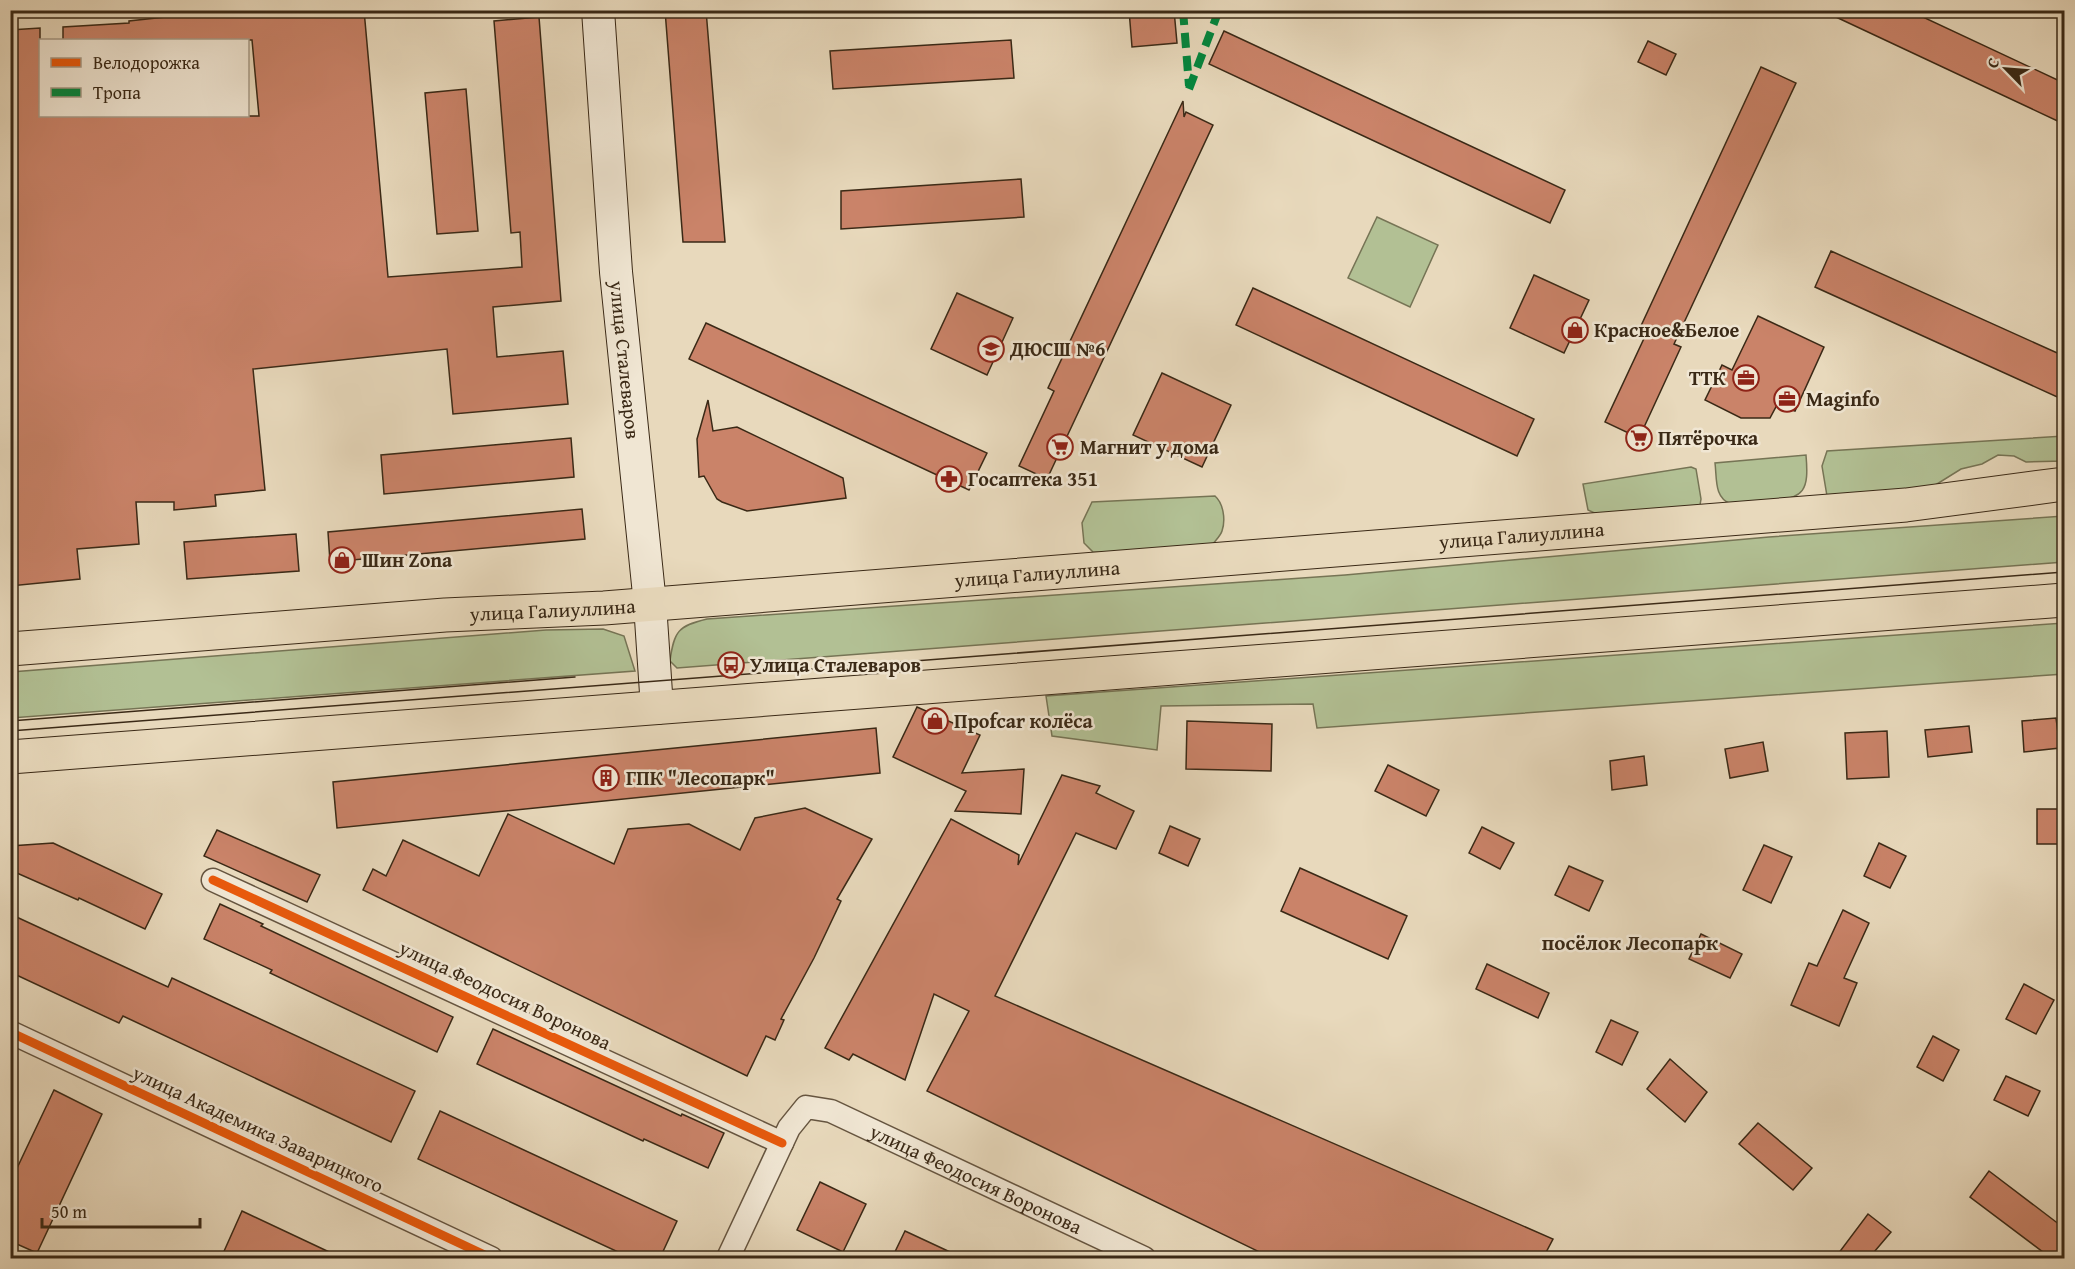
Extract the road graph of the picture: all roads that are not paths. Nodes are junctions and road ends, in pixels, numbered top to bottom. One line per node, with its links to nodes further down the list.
1 (598, 10): 4 (main road, улица Сталеваров)
2 (2064, 484): 4 (main road, улица Галиуллина)
3 (2064, 600): 6 (main road)
4 (650, 604): 5 (main road, улица Галиуллина); 6 (main road, улица Сталеваров)
5 (10, 649)
6 (657, 708): 7 (main road)
7 (10, 757)
8 (213, 880): 10 (street, улица Феодосия Воронова)
9 (10, 1032): 11 (street, улица Академика Заварицкого)
10 (782, 1143): 12 (street); 13 (street, улица Феодосия Воронова)
11 (491, 1258)
12 (728, 1258)
13 (1144, 1258)

